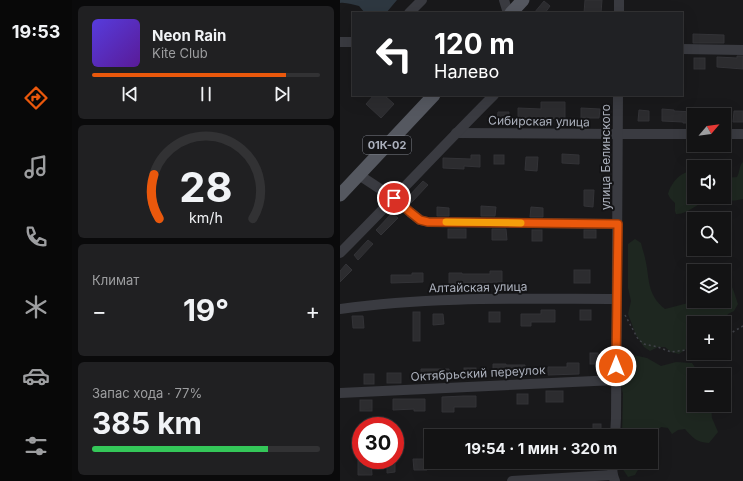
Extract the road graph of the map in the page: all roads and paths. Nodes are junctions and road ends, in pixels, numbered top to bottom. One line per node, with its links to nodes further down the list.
1 (422, 0): 5 (street)
2 (504, 0): 6 (street)
3 (523, 0): 7 (main road)
4 (619, 0): 8 (street)
5 (410, 12)
6 (508, 12)
7 (512, 12)
8 (619, 12)
9 (340, 42): 10 (street)
10 (352, 42)
11 (683, 49): 12 (street)
12 (743, 50)
13 (433, 96): 21 (main road, 01К-02)
14 (493, 96): 16 (street)
15 (618, 96): 17 (street, улица Белинского)
16 (456, 133): 17 (street, Сибирская улица); 23 (street)
17 (618, 134): 18 (street, Сибирская улица); 24 (street, улица Белинского)
18 (687, 134)
19 (731, 134): 20 (street)
20 (743, 134)
21 (359, 175): 22 (main road, 01К-02); 23 (street)
22 (340, 195)
23 (394, 198): 24 (street); 25 (street)
24 (618, 224): 26 (street, улица Белинского)
25 (340, 253)
26 (617, 299): 27 (street, Алтайская улица); 30 (path); 31 (street, улица Белинского)
27 (340, 309)
28 (743, 326): 29 (path)
29 (731, 332)
30 (687, 350)
31 (616, 380): 32 (street, Октябрьский переулок); 33 (street, улица Белинского)
32 (340, 393)
33 (615, 429)
34 (614, 478): 35 (street)
35 (512, 481)

